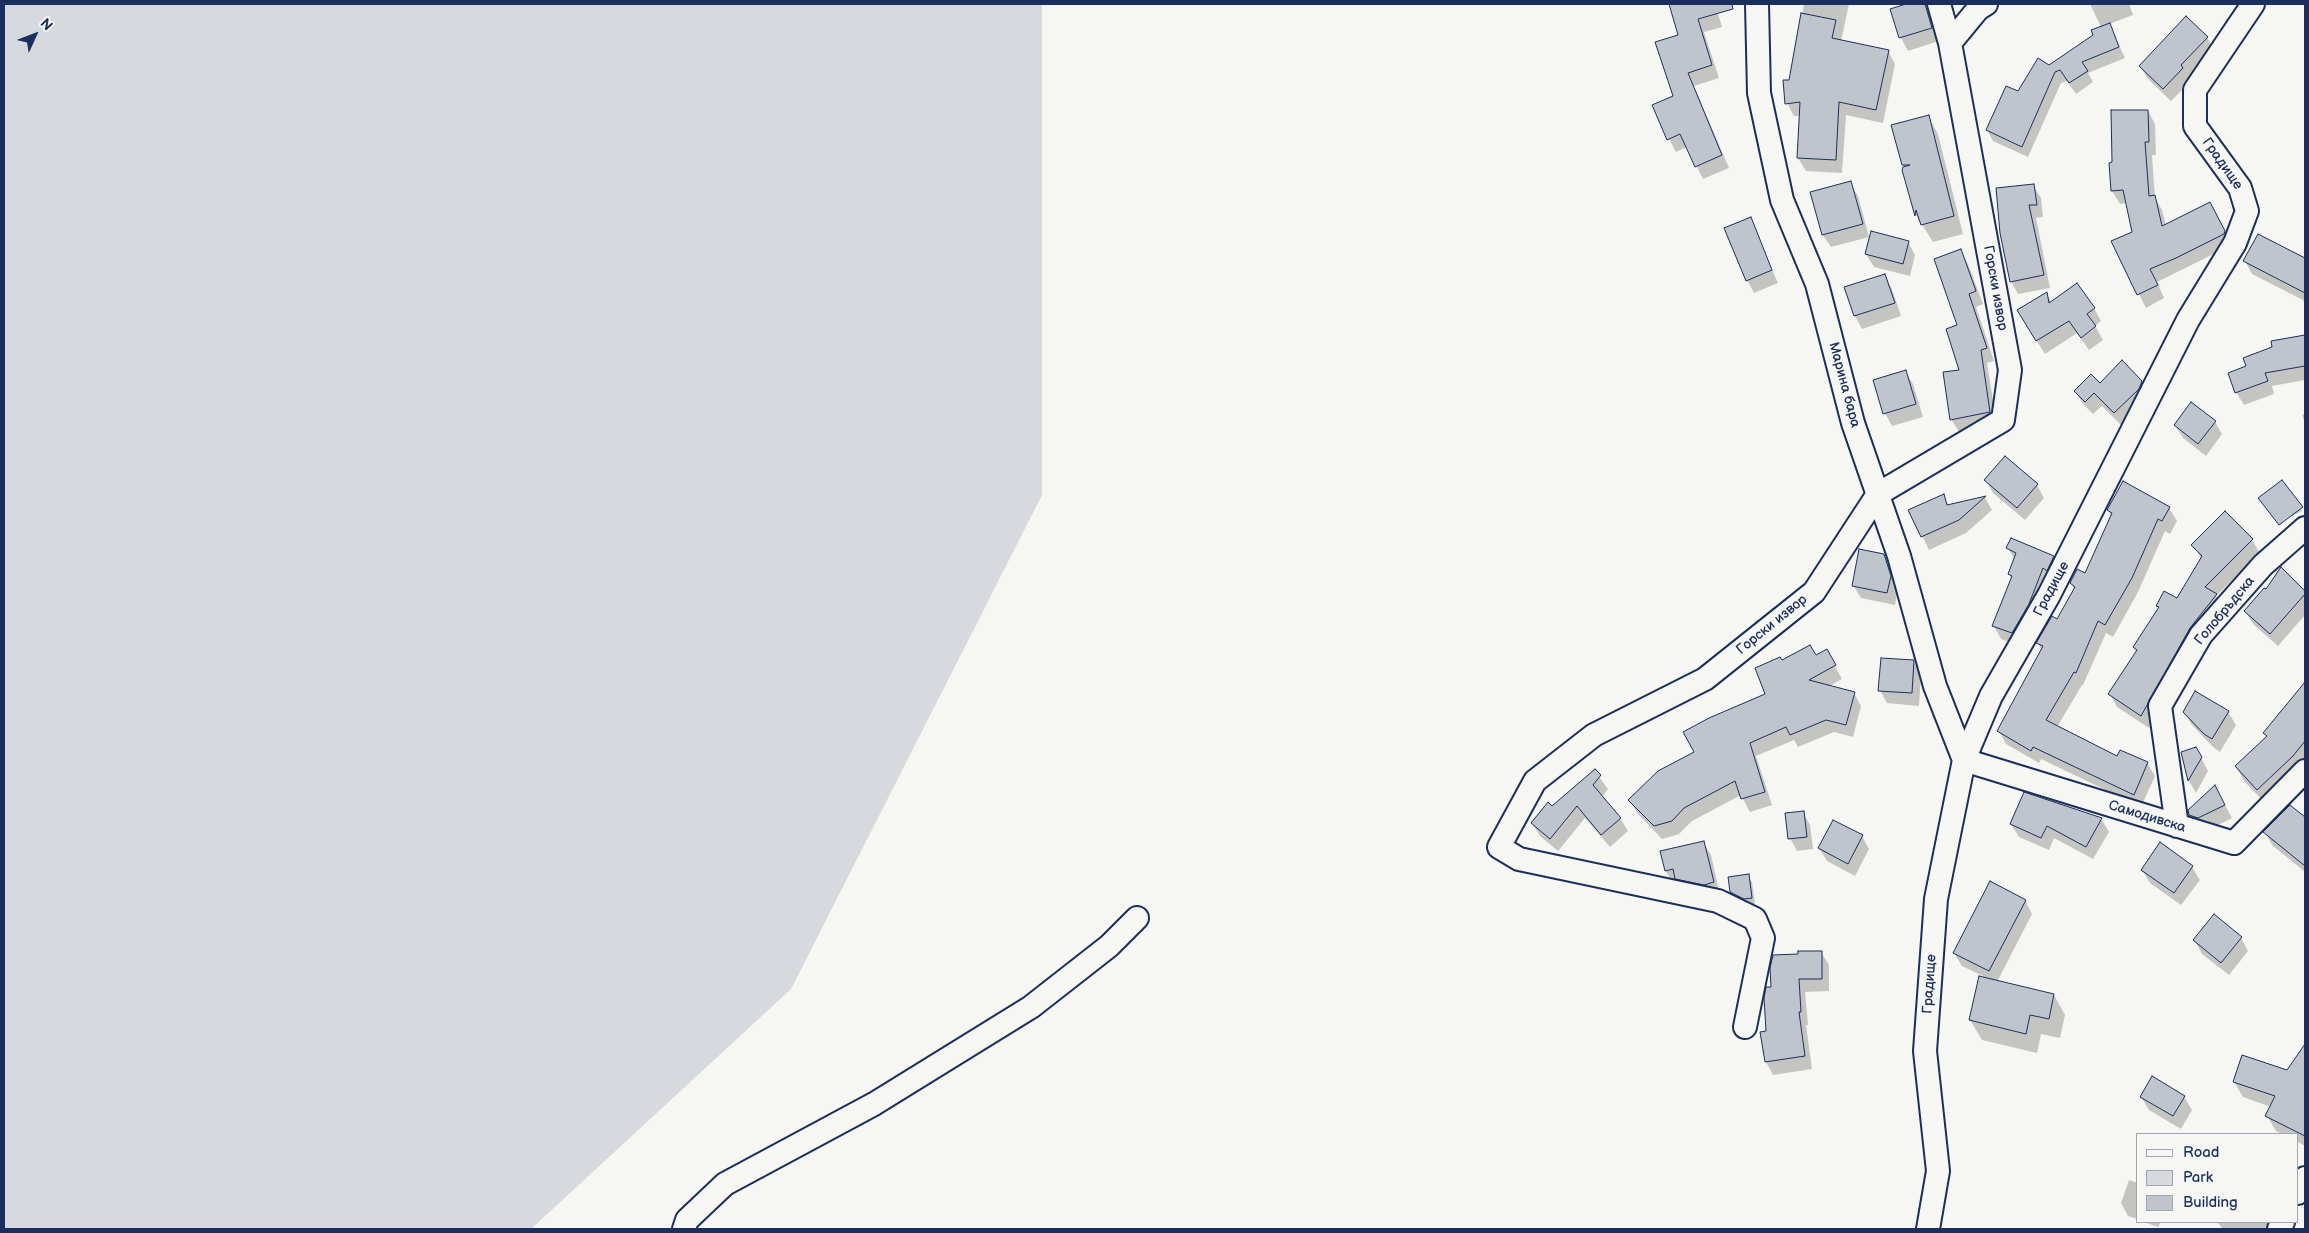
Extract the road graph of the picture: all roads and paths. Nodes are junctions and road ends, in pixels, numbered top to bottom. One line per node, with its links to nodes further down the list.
1 (1757, 4): 6 (street, Марина бара)
2 (1938, 4): 5 (street, Горски извор)
3 (1986, 4): 5 (street)
4 (2253, 4): 8 (street, Градище)
5 (1950, 43): 6 (street, Горски извор)
6 (1878, 494): 8 (street, Марина бара); 12 (street, Горски извор)
7 (2305, 528): 10 (street, Голобръдска)
8 (1964, 760): 10 (street, Самодивска); 16 (street, Градище)
9 (2305, 772): 10 (street, Самодивска)
10 (2177, 826)
11 (1137, 918): 15 (street)
12 (1745, 1027)
13 (2305, 1178): 14 (street)
14 (2299, 1191)
15 (684, 1229)
16 (1928, 1229)

